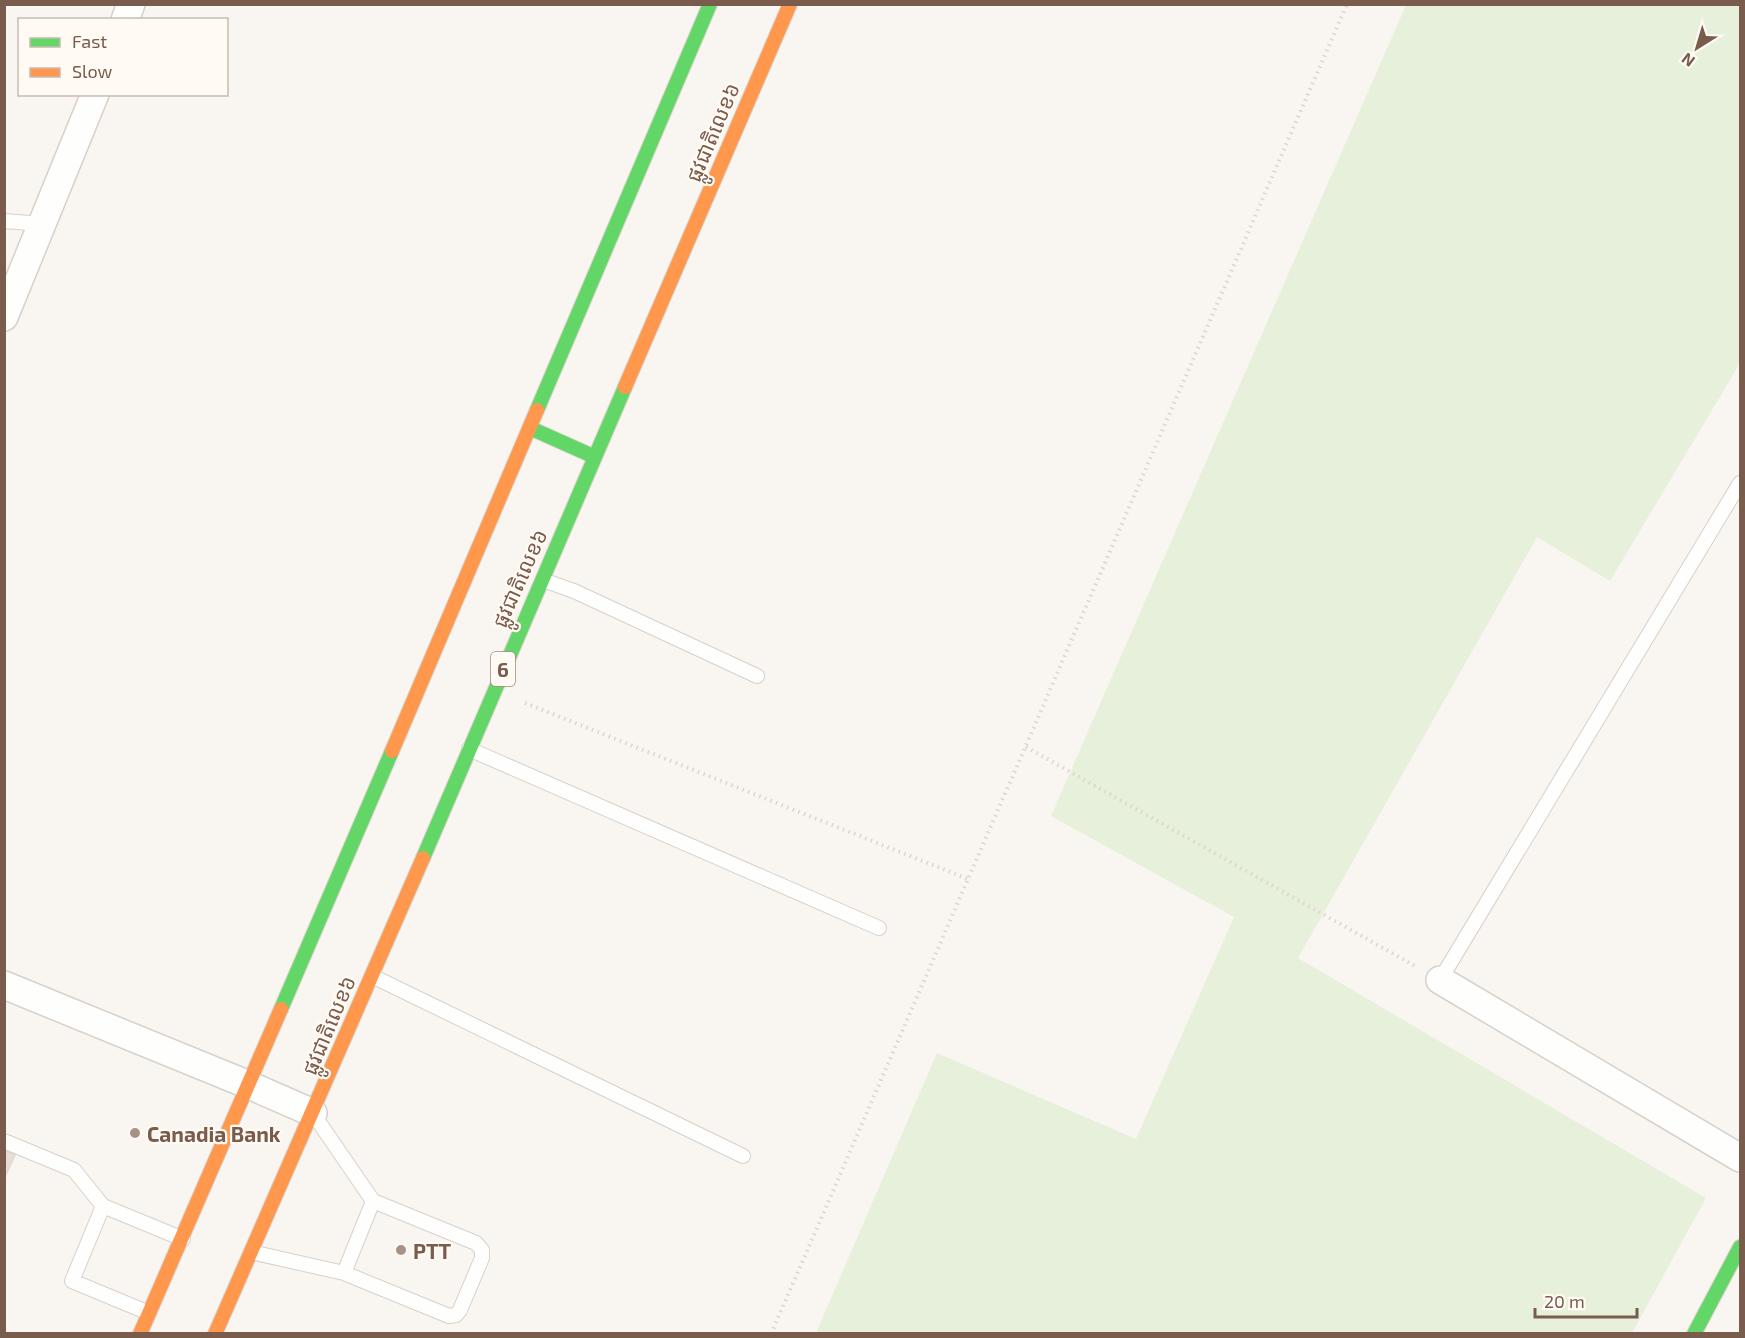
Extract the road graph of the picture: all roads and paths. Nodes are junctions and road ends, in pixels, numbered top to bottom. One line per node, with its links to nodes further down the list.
1 (710, 4): 8 (main road)
2 (790, 4): 9 (main road, ផ្លូវជាតិលេខ៦ / 6)
3 (1347, 4): 14 (path)
4 (94, 96): 6 (street)
5 (4, 221): 6 (lane)
6 (43, 224): 7 (street)
7 (4, 317)
8 (530, 428): 9 (main road); 21 (main road)
9 (595, 457): 11 (main road, ផ្លូវជាតិលេខ៦ / 6)
10 (1740, 483): 19 (lane)
11 (542, 580): 12 (lane); 13 (main road, ផ្លូវជាតិលេខ៦ / 6)
12 (757, 676)
13 (494, 690): 15 (main road, ផ្លូវជាតិលេខ៦ / 6); 16 (path)
14 (1026, 747): 16 (path); 19 (path)
15 (469, 749): 17 (lane); 18 (main road, ផ្លូវជាតិលេខ៦ / 6)
16 (968, 879): 35 (path)
17 (879, 928)
18 (372, 976): 22 (main road, ផ្លូវជាតិលេខ៦ / 6); 24 (lane)
19 (1440, 980): 25 (street)
20 (4, 985): 21 (street)
21 (249, 1085): 22 (street); 28 (main road)
22 (313, 1113): 26 (lane); 30 (main road, ផ្លូវជាតិលេខ៦ / 6)
23 (4, 1141): 27 (lane)
24 (743, 1156)
25 (1740, 1158)
26 (373, 1201): 31 (lane); 31 (lane)
27 (103, 1206): 28 (lane); 32 (lane)
28 (183, 1239): 32 (main road)
29 (1740, 1247): 36 (main road)
30 (251, 1252): 31 (lane); 34 (main road, ផ្លូវជាតិលេខ៦ / 6)
31 (345, 1273)
32 (149, 1313): 33 (main road)
33 (140, 1334)
34 (216, 1334)
35 (771, 1334)
36 (1694, 1334)

